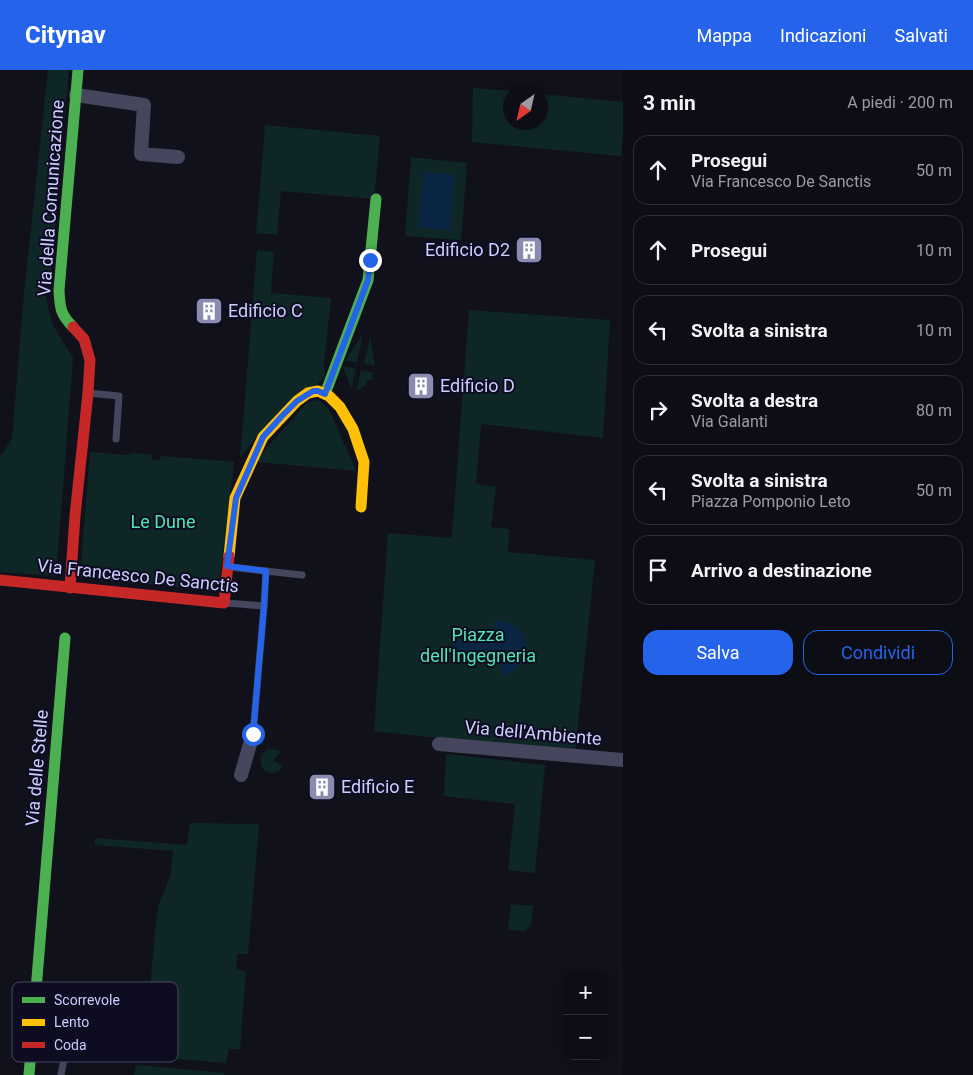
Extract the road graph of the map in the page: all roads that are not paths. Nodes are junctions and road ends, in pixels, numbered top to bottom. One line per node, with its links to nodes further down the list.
1 (78, 70): 2 (street, Via della Comunicazione)
2 (76, 95): 3 (street); 5 (street, Via della Comunicazione)
3 (178, 157)
4 (376, 199): 6 (street)
5 (88, 393): 7 (lane); 13 (street, Via della Comunicazione)
6 (325, 394): 8 (street); 9 (street)
7 (116, 439)
8 (361, 507)
9 (227, 566): 10 (lane); 14 (street)
10 (266, 571): 11 (lane); 15 (lane)
11 (302, 575)
12 (0, 580): 13 (street, Via Francesco De Sanctis)
13 (70, 588): 14 (street, Via Francesco De Sanctis)
14 (224, 603): 15 (lane, Via Francesco De Sanctis)
15 (264, 606): 17 (lane)
16 (65, 638): 21 (street, Via delle Stelle)
17 (253, 734): 20 (street)
18 (439, 744): 19 (street, Via dell'Ambiente)
19 (623, 760)
20 (241, 775)
21 (37, 982)
22 (30, 1062): 24 (street, Via delle Stelle)
23 (63, 1062): 25 (lane)
24 (29, 1075)
25 (61, 1075)

